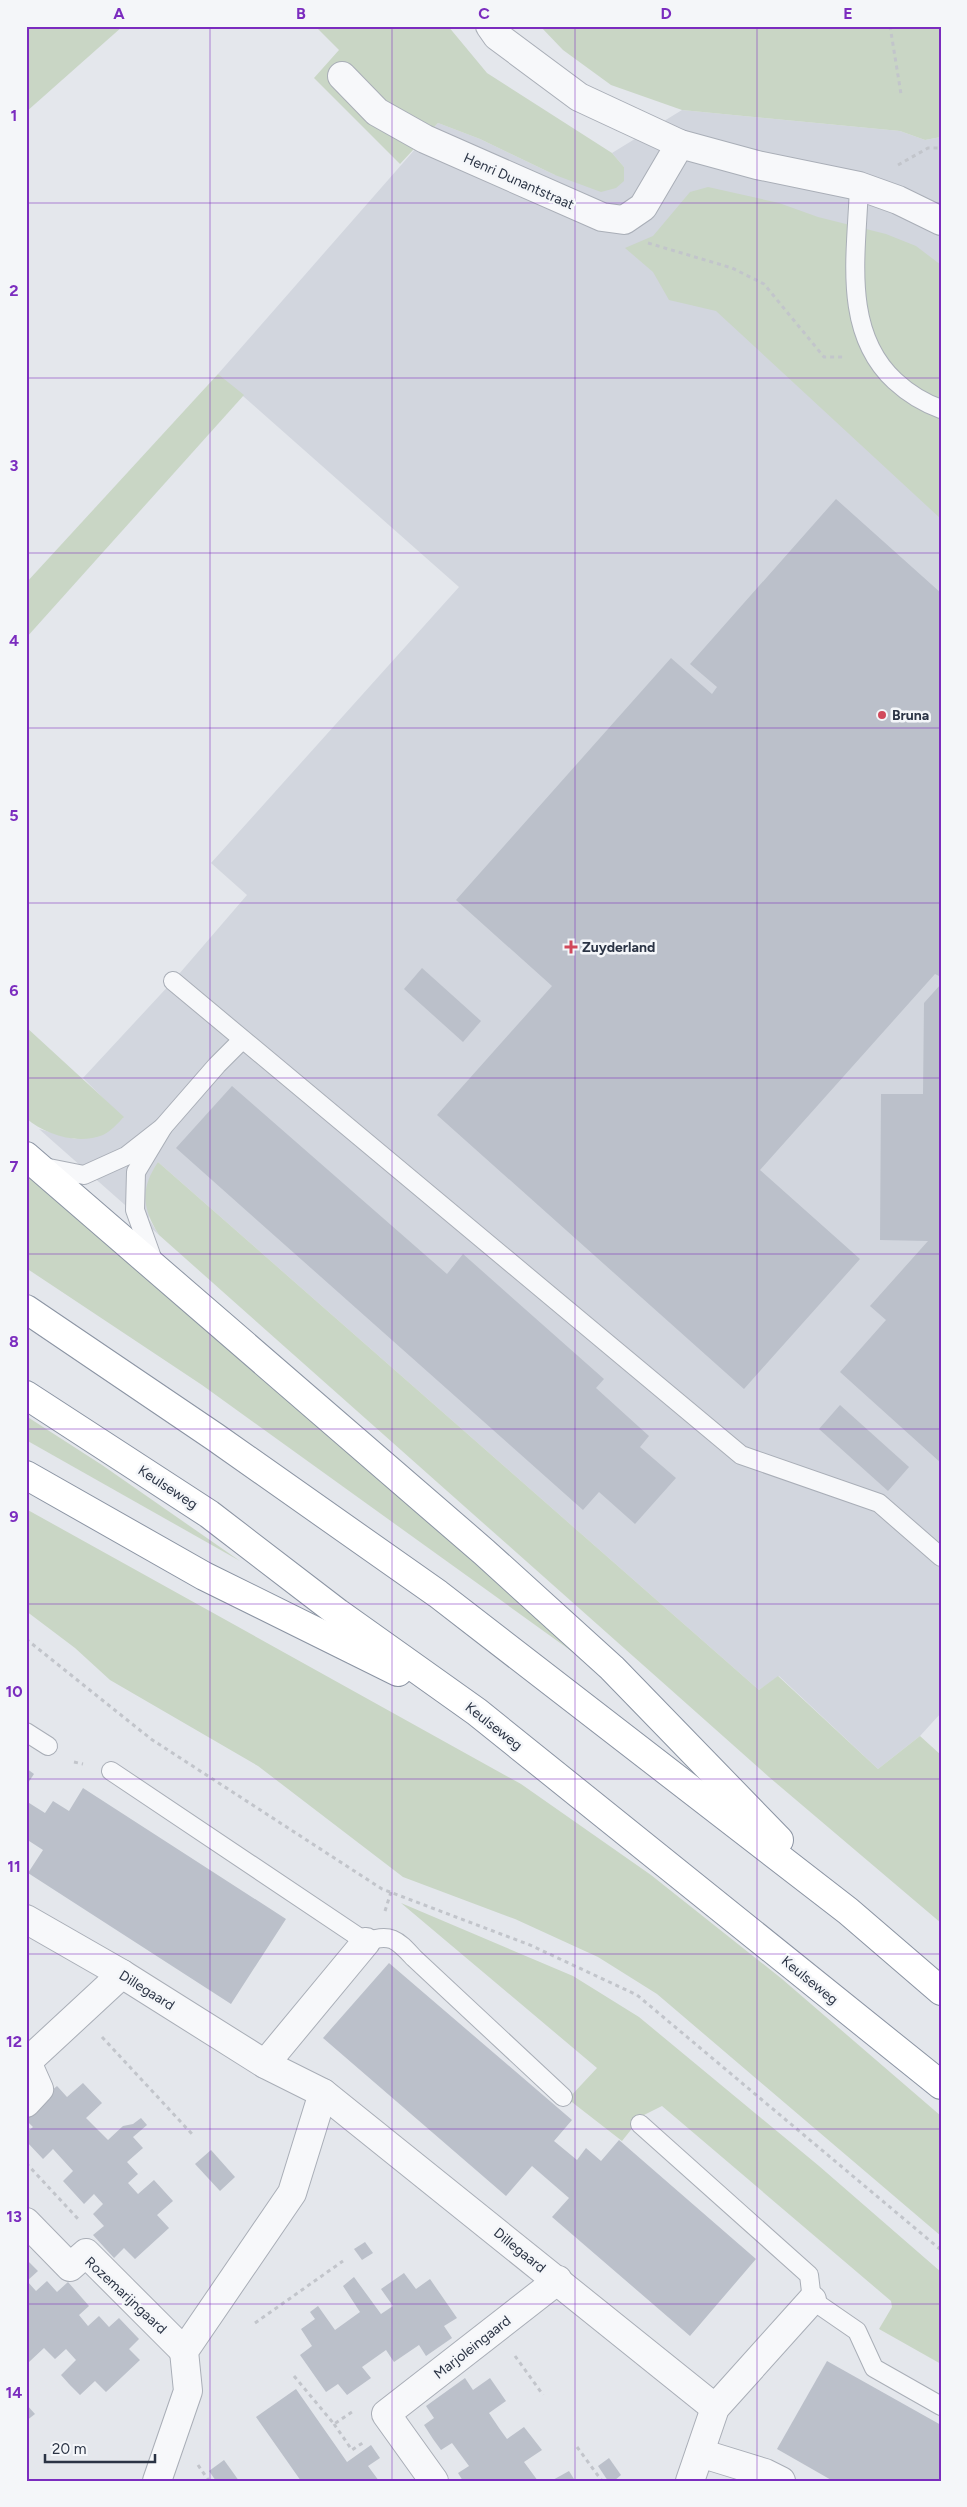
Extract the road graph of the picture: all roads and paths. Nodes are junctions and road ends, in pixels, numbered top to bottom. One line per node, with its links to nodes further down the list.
1 (490, 26): 5 (street)
2 (890, 26): 4 (path)
3 (342, 76): 7 (street, Henri Dunantstraat)
4 (901, 94)
5 (680, 144): 6 (street); 7 (street)
6 (859, 186): 8 (street); 9 (lane)
7 (624, 220): 9 (path)
8 (941, 221)
9 (874, 357): 10 (lane)
10 (941, 409)
11 (173, 980): 12 (lane)
12 (242, 1040): 13 (lane); 19 (lane)
13 (164, 1127): 14 (lane); 15 (lane)
14 (31, 1160): 15 (highway)
15 (157, 1270): 25 (highway)
16 (26, 1309): 25 (highway)
17 (26, 1395): 21 (highway, Keulseweg)
18 (26, 1475): 21 (highway)
19 (941, 1557)
20 (26, 1639): 40 (path)
21 (477, 1712): 32 (highway, Keulseweg)
22 (26, 1732): 23 (lane)
23 (48, 1746)
24 (111, 1771): 27 (lane)
25 (848, 1911): 29 (highway)
26 (26, 1919): 28 (street, Dillegaard)
27 (366, 1942): 31 (street); 34 (lane)
28 (122, 1974): 30 (street); 31 (street, Dillegaard)
29 (941, 1991)
30 (80, 2013): 35 (street); 37 (path)
31 (265, 2064): 33 (street, Dillegaard)
32 (941, 2085)
33 (323, 2093): 43 (street, Dillegaard); 47 (street)
34 (563, 2096)
35 (26, 2103)
36 (640, 2124): 44 (lane)
37 (192, 2134)
38 (26, 2163): 41 (path)
39 (26, 2222): 41 (street, Rozemarijngaard)
40 (941, 2250)
41 (86, 2253): 47 (street, Rozemarijngaard)
42 (342, 2261): 45 (path)
43 (558, 2280): 46 (street, Marjoleingaard); 51 (street, Dillegaard)
44 (812, 2300): 50 (lane); 51 (street)
45 (255, 2323)
46 (496, 2328): 49 (path); 52 (street, Marjoleingaard)
47 (184, 2351): 55 (street)
48 (294, 2376): 52 (path)
49 (543, 2395)
50 (941, 2406)
51 (715, 2408): 54 (street)
52 (386, 2414): 56 (street)
53 (577, 2447): 57 (path)
54 (700, 2453): 58 (street); 59 (street)
55 (157, 2481)
56 (434, 2481)
57 (602, 2481)
58 (690, 2481)
59 (781, 2481)

